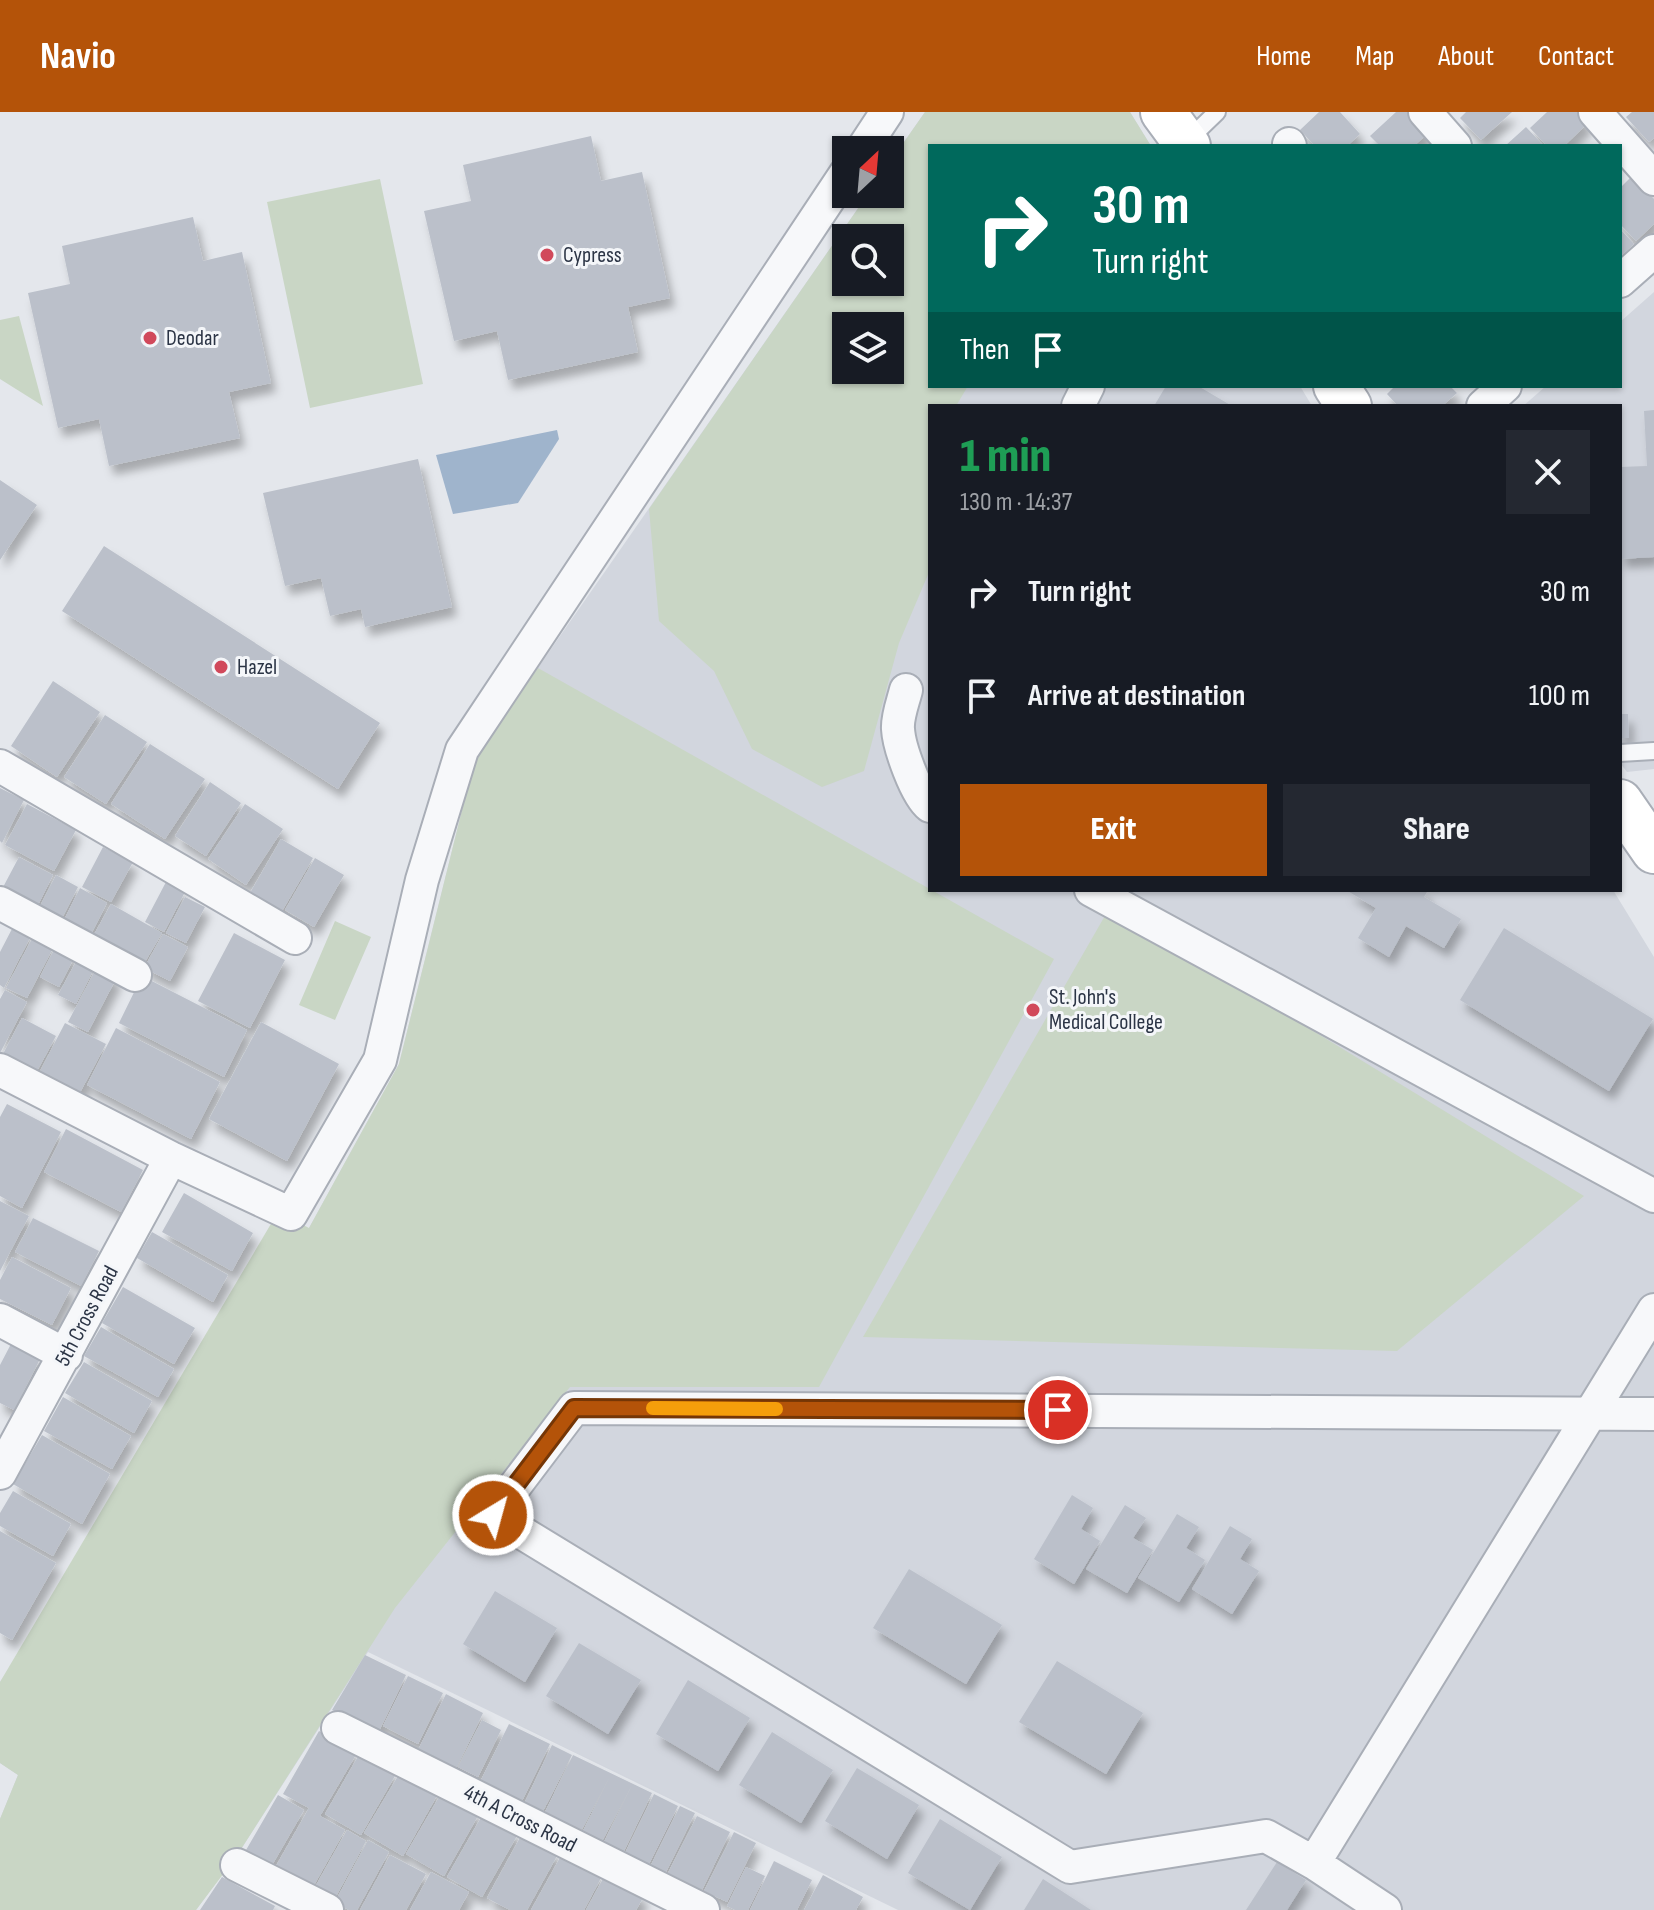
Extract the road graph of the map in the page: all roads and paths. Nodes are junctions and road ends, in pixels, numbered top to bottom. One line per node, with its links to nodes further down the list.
1 (887, 112): 6 (street)
2 (1217, 112): 5 (lane)
3 (1425, 112): 7 (street)
4 (1595, 112): 8 (street)
5 (1179, 133)
6 (871, 136)
7 (1453, 144)
8 (1654, 179)
9 (832, 194): 26 (street)
10 (1654, 251): 11 (street)
11 (1622, 279)
12 (1503, 388): 13 (street)
13 (1485, 404)
14 (906, 690): 18 (street)
15 (1654, 751): 16 (lane)
16 (1622, 753)
17 (0, 766): 23 (street)
18 (928, 804)
19 (1622, 805): 20 (main road)
20 (1654, 851)
21 (1095, 892): 27 (street)
22 (0, 903): 24 (street)
23 (295, 938)
24 (135, 975)
25 (0, 1070): 26 (street)
26 (171, 1158): 30 (street, 5th Cross Road)
27 (1654, 1196)
28 (1654, 1310): 31 (street)
29 (0, 1320): 30 (street)
30 (66, 1355): 33 (street, 5th Cross Road)
31 (1591, 1413): 32 (street); 35 (street); 35 (street)
32 (1654, 1414)
33 (0, 1473)
34 (338, 1728): 38 (street, 4th A Cross Road)
35 (1314, 1863): 39 (street)
36 (237, 1865): 37 (street)
37 (327, 1910)
38 (703, 1910)
39 (1385, 1910)

